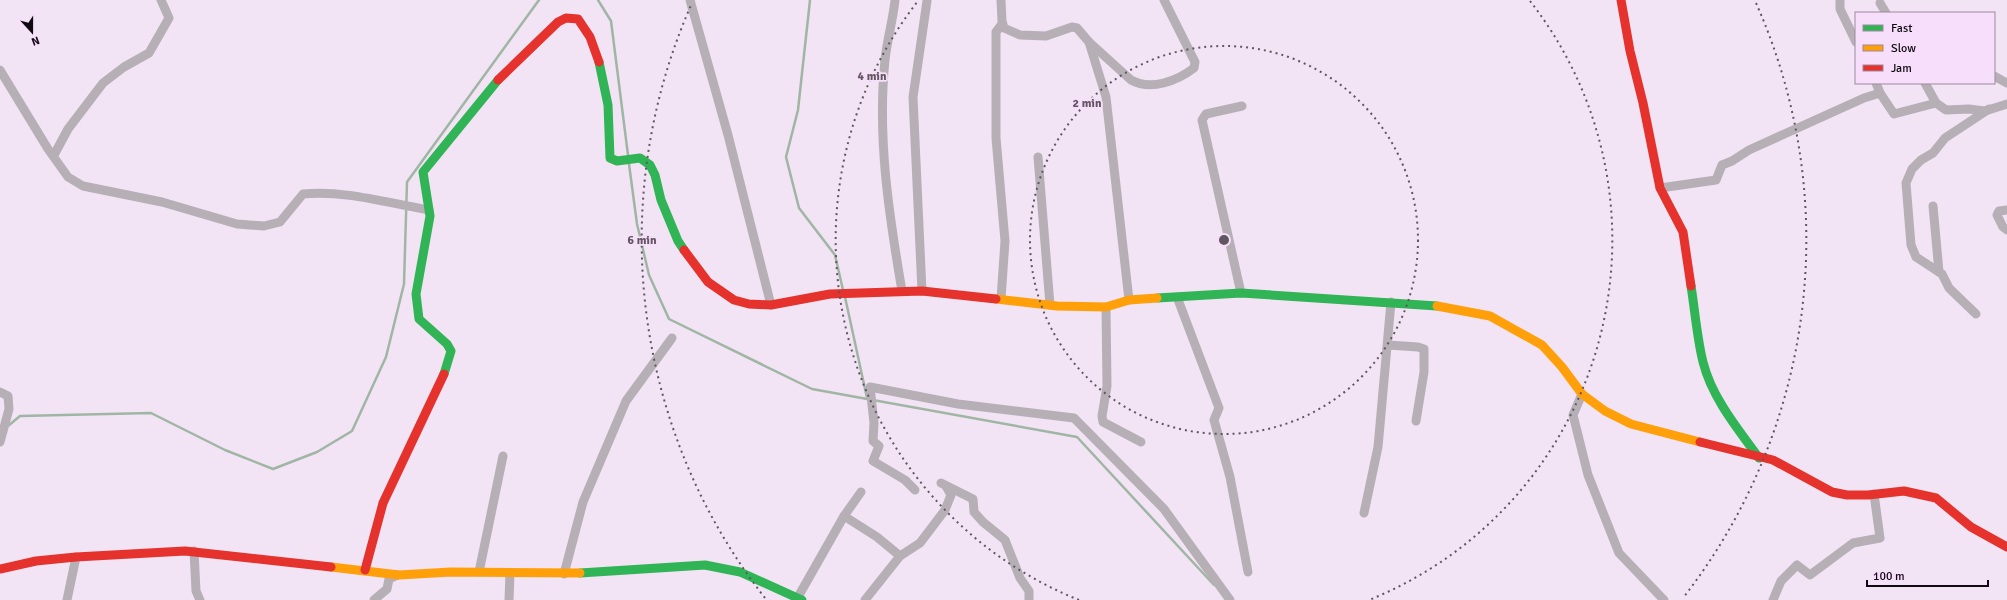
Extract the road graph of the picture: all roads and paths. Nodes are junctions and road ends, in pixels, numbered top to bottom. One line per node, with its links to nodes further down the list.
1 (161, 0): 24 (street)
2 (690, 0): 39 (street)
3 (895, 0): 32 (street)
4 (1001, 0): 11 (street)
5 (1164, 0): 13 (street)
6 (1621, 0): 26 (street)
7 (1840, 0): 12 (street)
8 (927, 1): 33 (street)
9 (1880, 3): 10 (street)
10 (1885, 12)
11 (1002, 24): 13 (street); 36 (street)
12 (1855, 40)
13 (1089, 42): 37 (street)
14 (0, 70): 24 (street)
15 (1995, 77): 16 (street)
16 (2007, 83)
17 (1876, 84): 19 (street)
18 (1926, 84): 20 (street)
19 (1880, 93): 20 (street); 26 (street)
20 (1936, 103): 23 (street)
21 (2007, 104): 23 (street)
22 (1242, 106): 34 (street)
23 (1989, 109): 31 (street)
24 (54, 155): 28 (street)
25 (1038, 157): 40 (street)
26 (1660, 188): 51 (street)
27 (1932, 206): 31 (street)
28 (429, 210): 39 (street); 62 (street)
29 (2007, 210): 30 (street)
30 (2007, 230)
31 (1939, 272): 42 (street)
32 (902, 291): 33 (street); 39 (street)
33 (922, 291): 36 (street)
34 (1240, 293): 35 (street); 38 (street)
35 (1177, 297): 37 (street); 64 (street)
36 (1001, 299): 40 (street)
37 (1129, 300): 41 (street)
38 (1391, 302): 44 (street); 46 (street)
39 (771, 305)
40 (1050, 305): 41 (street)
41 (1106, 307): 49 (street)
42 (1976, 314)
43 (672, 338): 66 (street)
44 (1388, 345): 47 (street); 55 (street)
45 (0, 392): 48 (street)
46 (1582, 394): 51 (street); 76 (street)
47 (1416, 422)
48 (0, 442)
49 (1141, 442)
50 (503, 456): 63 (street)
51 (1759, 458): 54 (street)
52 (915, 490): 75 (street)
53 (861, 492): 56 (street)
54 (1874, 494): 57 (street); 77 (street)
55 (1364, 513)
56 (844, 516): 59 (street); 68 (street)
57 (2007, 548)
58 (194, 551): 60 (street); 62 (street); 70 (street)
59 (900, 556): 73 (street); 74 (street)
60 (76, 557): 61 (street); 69 (street)
61 (0, 569)
62 (365, 570): 67 (street)
63 (479, 572): 65 (street); 67 (street)
64 (1248, 572)
65 (510, 573): 66 (street); 72 (street)
66 (564, 574): 68 (street)
67 (399, 575): 71 (street)
68 (800, 598)
69 (67, 600)
70 (200, 600)
71 (374, 600)
72 (509, 600)
73 (865, 600)
74 (1029, 600)
75 (1230, 600)
76 (1664, 600)
77 (1773, 600)

